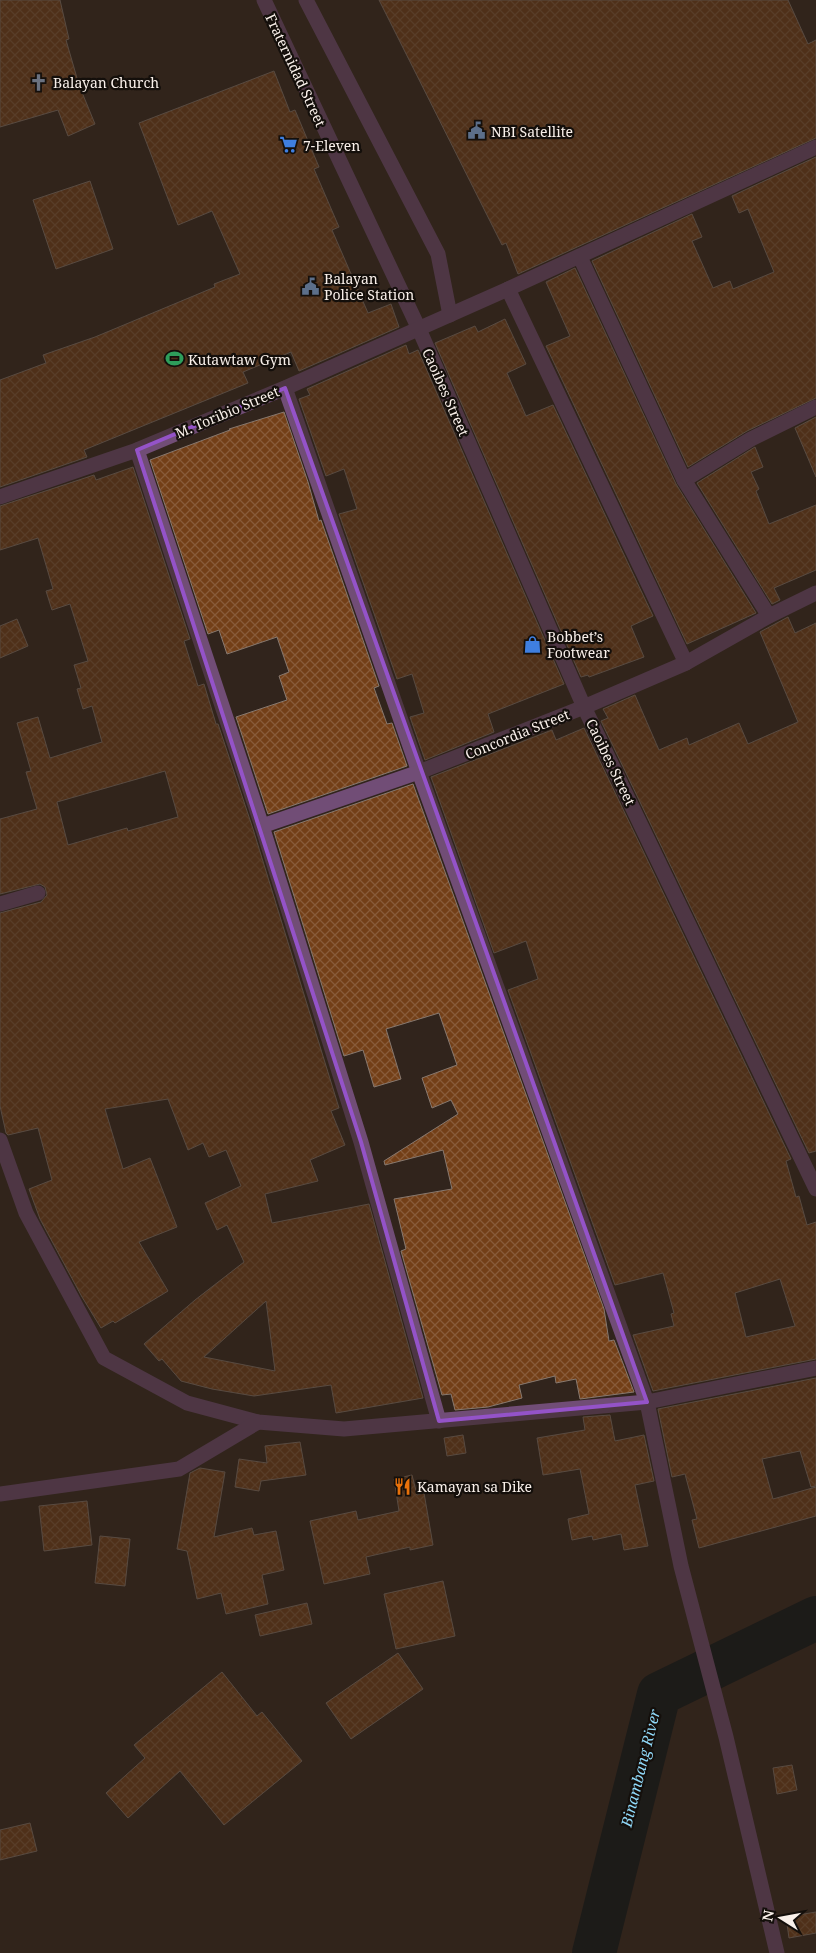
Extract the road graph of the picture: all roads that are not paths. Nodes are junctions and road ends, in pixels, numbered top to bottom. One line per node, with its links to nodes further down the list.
1 (264, 0): 7 (street, Fraternidad Street)
2 (306, 0): 6 (street)
3 (816, 147): 4 (street, M. Toribio Street)
4 (580, 257): 5 (street, M. Toribio Street); 11 (street)
5 (508, 289): 6 (street, M. Toribio Street); 15 (street)
6 (450, 315): 7 (street, M. Toribio Street)
7 (419, 329): 8 (street, M. Toribio Street); 16 (street, Caoibes Street)
8 (284, 388): 10 (street, M. Toribio Street); 17 (street)
9 (816, 407): 11 (street)
10 (137, 450): 12 (street, M. Toribio Street); 18 (street)
11 (684, 480): 14 (street)
12 (0, 497)
13 (816, 593): 14 (street, Concordia Street)
14 (769, 616): 15 (street, Concordia Street)
15 (686, 663): 16 (street, Concordia Street)
16 (584, 707): 17 (street, Concordia Street); 22 (street, Caoibes Street)
17 (419, 772): 18 (street, Concordia Street); 24 (street)
18 (262, 826): 25 (street)
19 (38, 893): 20 (street)
20 (0, 904)
21 (0, 1140): 26 (street)
22 (816, 1189)
23 (816, 1368): 24 (street)
24 (647, 1402): 25 (street); 28 (street)
25 (439, 1421): 26 (street)
26 (258, 1422): 27 (street)
27 (0, 1494)
28 (777, 1953)

